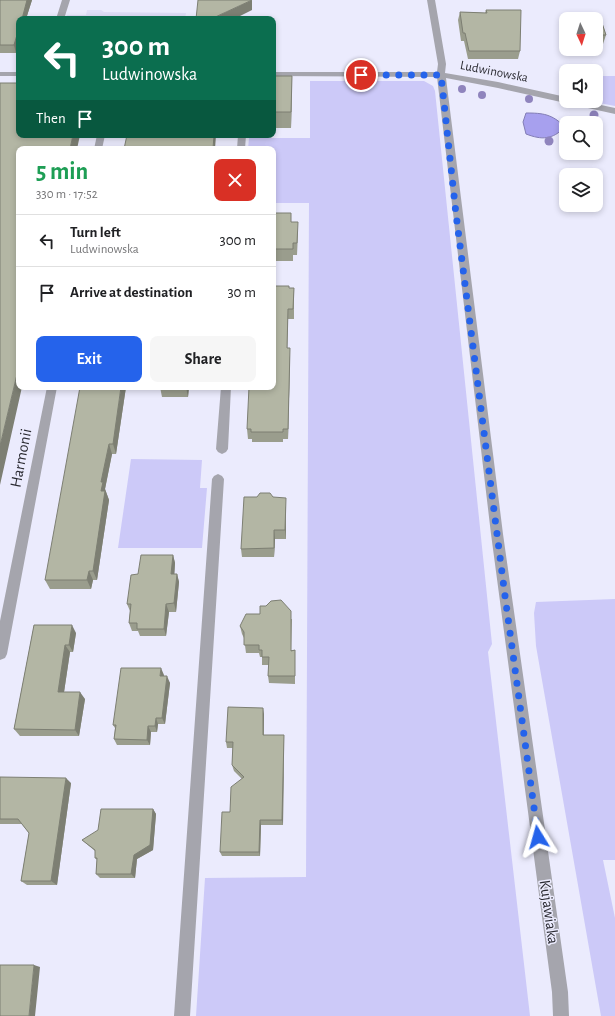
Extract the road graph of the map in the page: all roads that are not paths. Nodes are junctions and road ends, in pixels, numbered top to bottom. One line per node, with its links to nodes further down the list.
1 (66, 0): 3 (street)
2 (431, 0): 7 (street, Kujawiaka)
3 (61, 16)
4 (0, 74): 5 (street)
5 (16, 74)
6 (276, 74): 7 (street, Ludwinowska)
7 (441, 75): 8 (street, Ludwinowska); 16 (street, Kujawiaka)
8 (559, 98)
9 (599, 108): 10 (street)
10 (615, 112)
11 (51, 390): 15 (street, Harmonii)
12 (226, 390): 13 (street)
13 (222, 449)
14 (218, 479): 17 (street)
15 (0, 654)
16 (560, 992): 18 (street, Kujawiaka); 19 (street, Kujawiaka)
17 (182, 1016)
18 (561, 1016)
19 (567, 1016)

